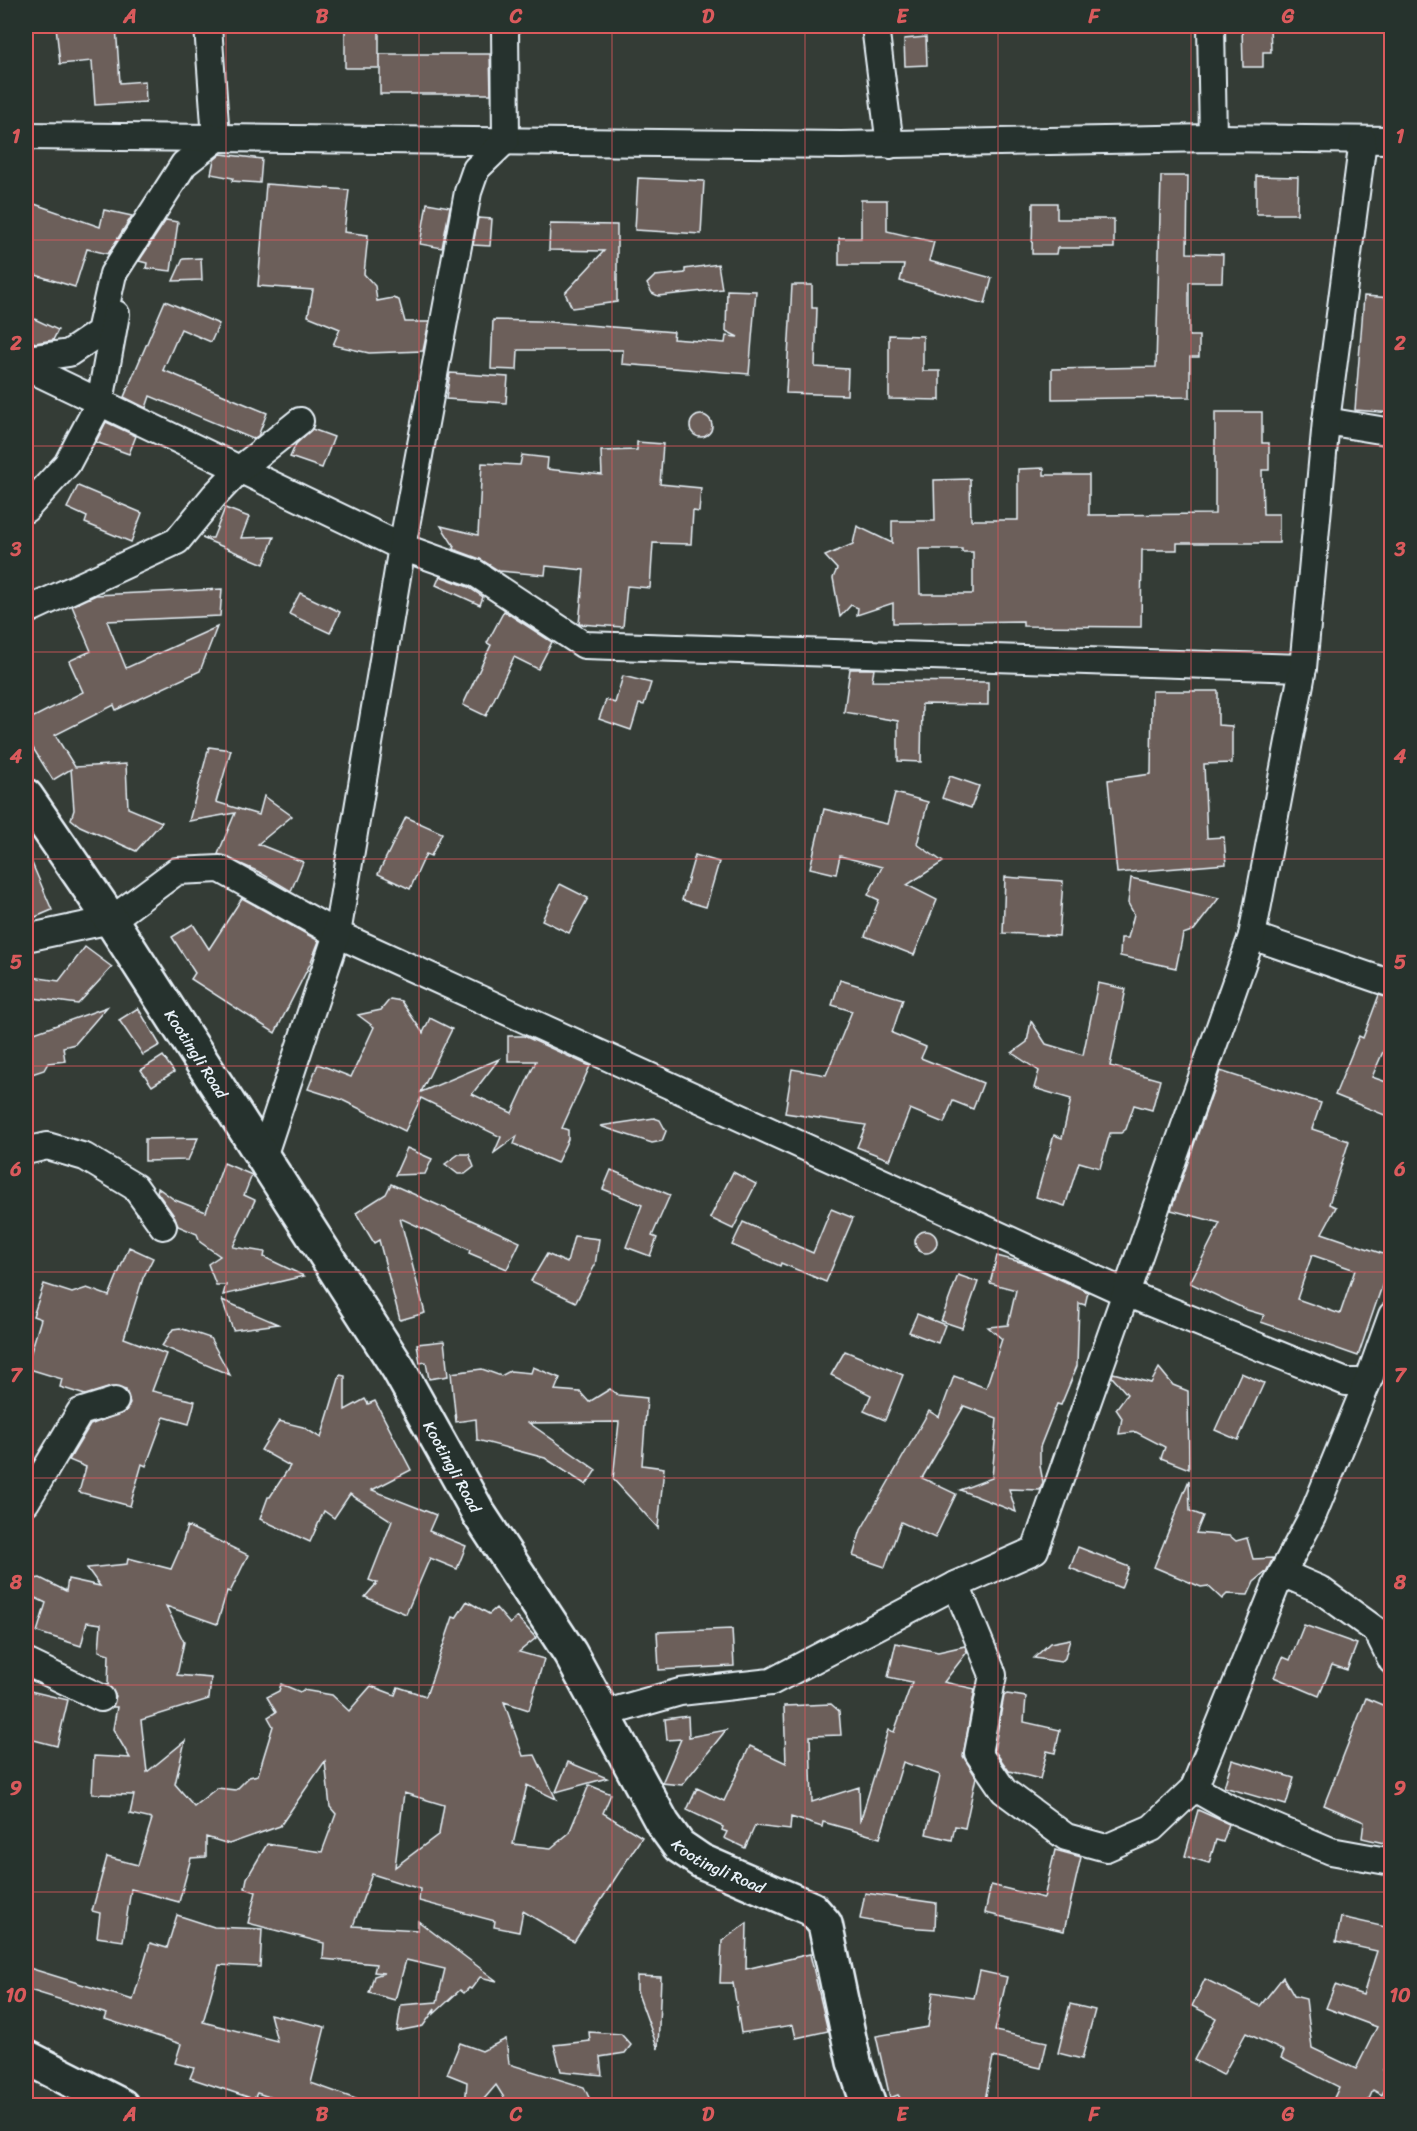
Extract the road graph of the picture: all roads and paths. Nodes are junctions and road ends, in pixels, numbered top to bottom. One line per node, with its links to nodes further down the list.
1 (208, 26): 7 (street)
2 (505, 26): 8 (street)
3 (875, 26): 11 (street)
4 (1211, 26): 6 (street)
5 (26, 136): 7 (street)
6 (1213, 138): 9 (street); 11 (street)
7 (216, 139): 8 (street); 12 (street)
8 (506, 140): 11 (street); 20 (street)
9 (1363, 140): 10 (street); 15 (street)
10 (1392, 140)
11 (890, 145)
12 (126, 254): 13 (street); 14 (street)
13 (30, 356): 14 (street)
14 (100, 402): 18 (street); 19 (street)
15 (1326, 421): 17 (street); 22 (street)
16 (300, 422): 18 (street)
17 (1392, 432)
18 (240, 469): 20 (street); 21 (street)
19 (26, 508)
20 (402, 547): 22 (street); 25 (street)
21 (26, 611)
22 (1304, 668): 26 (street)
23 (26, 796): 24 (main road, Kootingli Road)
24 (111, 920): 25 (street); 27 (street); 30 (main road, Kootingli Road)
25 (337, 934): 30 (street); 32 (street)
26 (1252, 936): 28 (street); 32 (street)
27 (26, 938)
28 (1392, 984)
29 (26, 1151): 31 (street)
30 (262, 1157): 42 (main road, Kootingli Road)
31 (163, 1226)
32 (1126, 1293): 34 (street); 38 (street)
33 (1392, 1315): 34 (street)
34 (1370, 1376): 37 (street)
35 (115, 1401): 36 (street)
36 (26, 1502)
37 (1282, 1573): 39 (street); 43 (street)
38 (956, 1585): 42 (street); 43 (street)
39 (1392, 1661)
40 (26, 1662): 41 (street)
41 (101, 1698)
42 (603, 1714): 47 (main road, Kootingli Road)
43 (1194, 1788): 44 (street)
44 (1392, 1862)
45 (26, 2057): 46 (main road)
46 (122, 2106)
47 (869, 2106)

